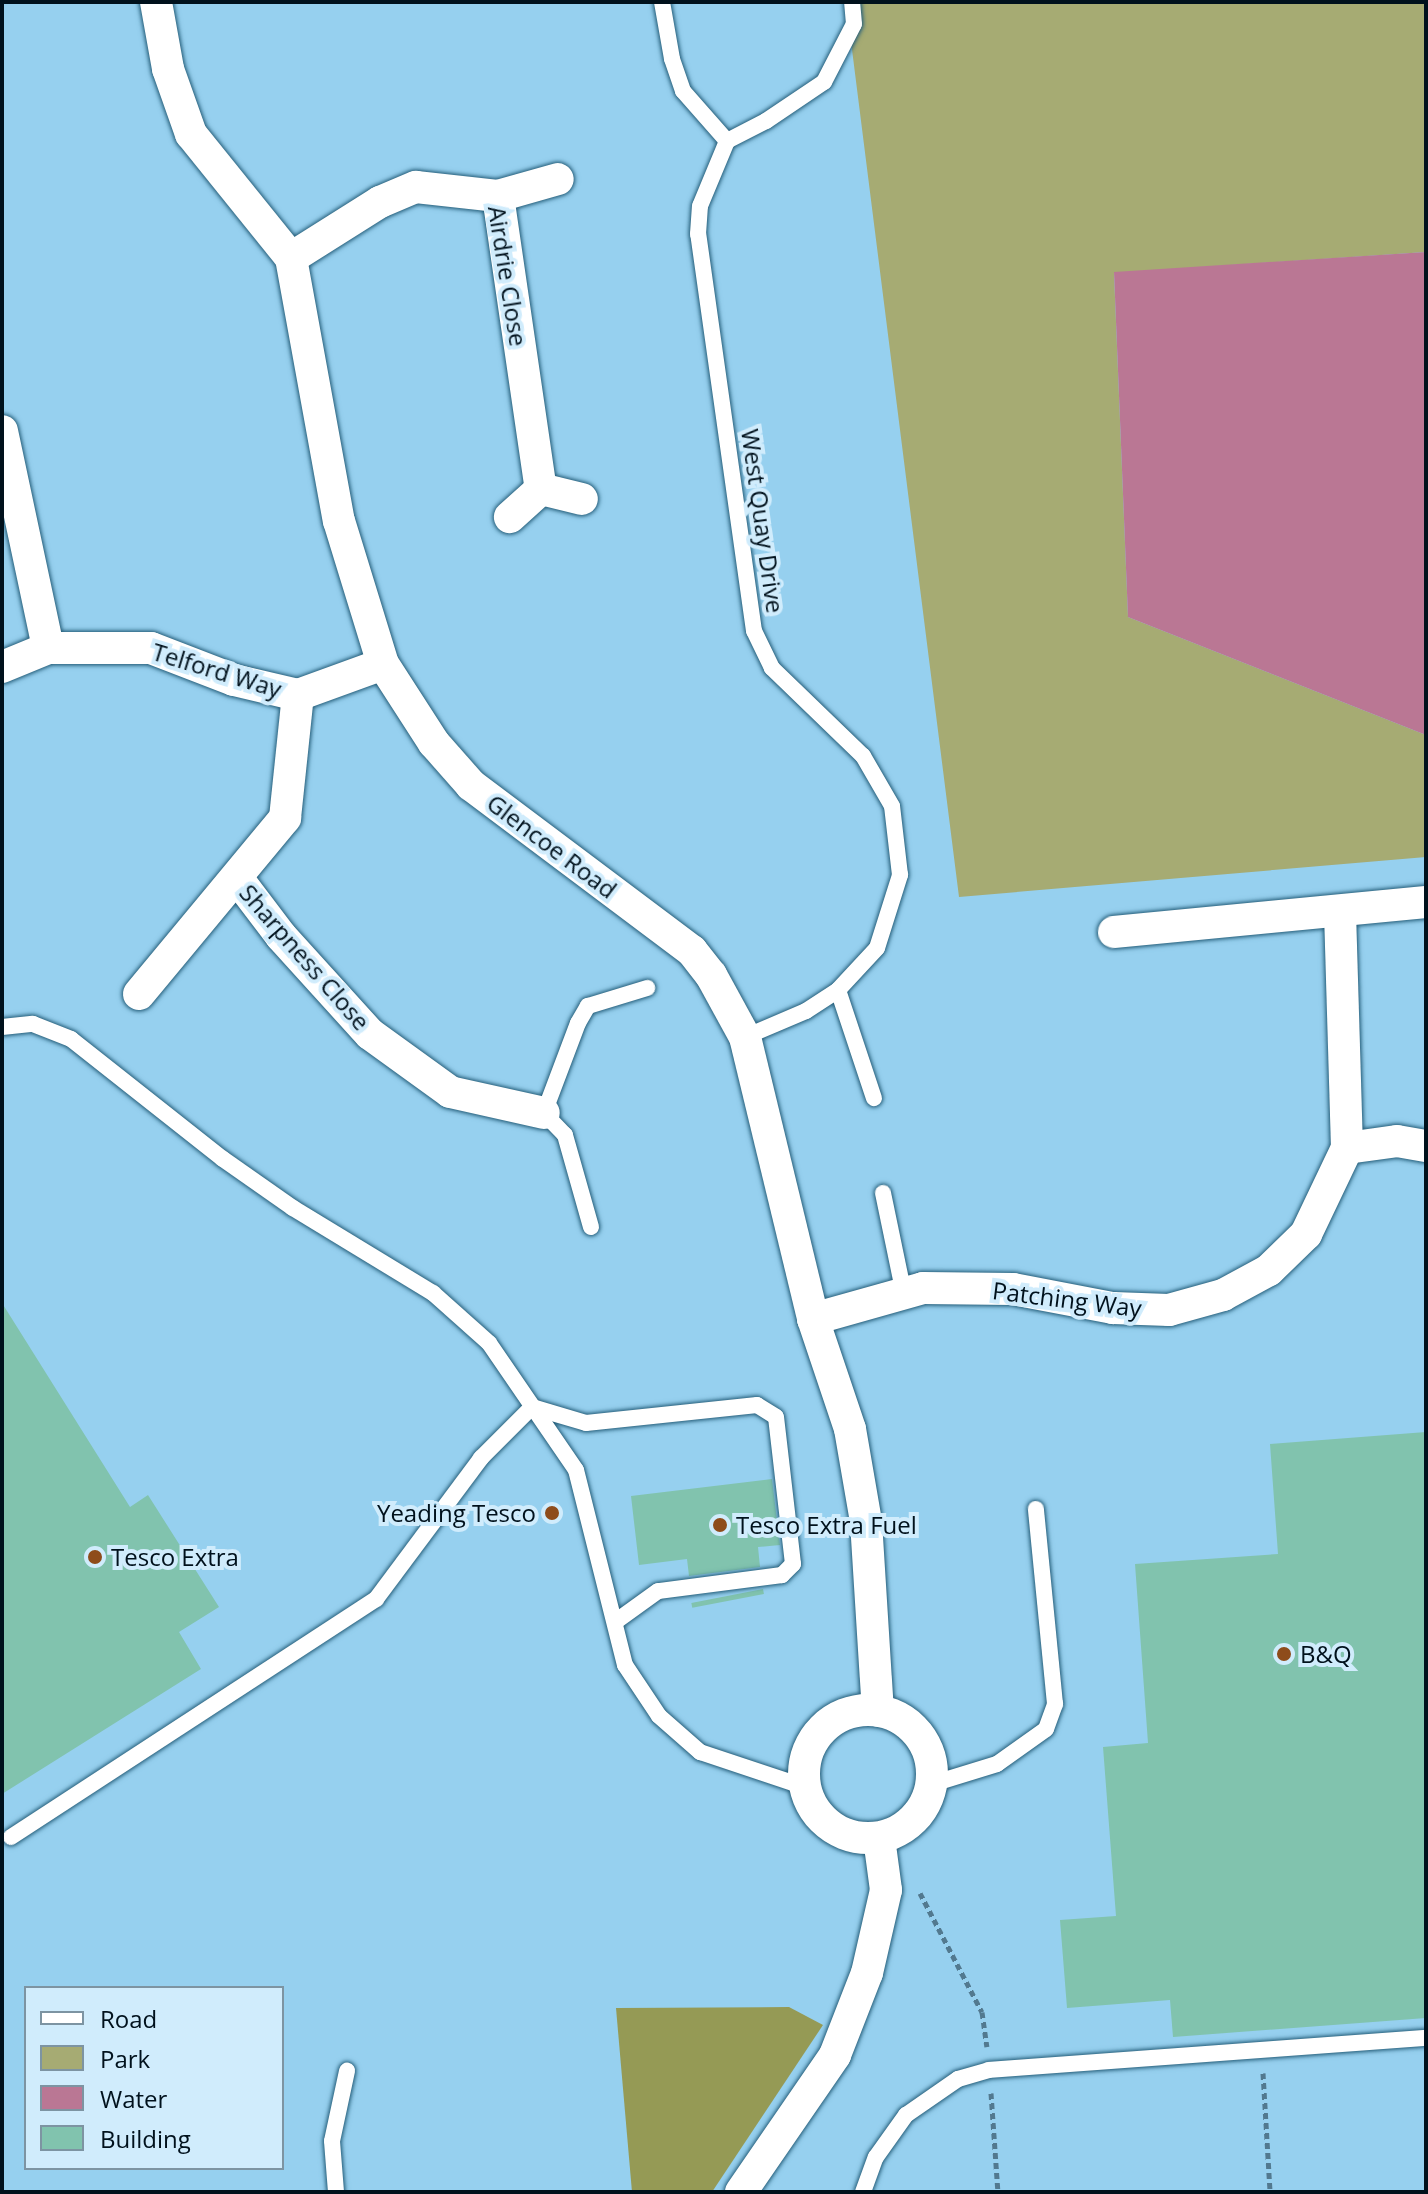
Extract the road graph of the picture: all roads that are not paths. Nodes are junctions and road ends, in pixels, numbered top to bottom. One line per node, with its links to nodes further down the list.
1 (156, 2): 7 (street, Glencoe Road)
2 (662, 2): 4 (lane)
3 (852, 2): 4 (lane)
4 (727, 141): 21 (lane, West Quay Drive)
5 (558, 179): 6 (street)
6 (498, 196): 7 (street, Airdrie Close); 9 (street, Airdrie Close)
7 (291, 258): 13 (street, Glencoe Road)
8 (2, 431): 12 (street)
9 (541, 489): 10 (street); 11 (street)
10 (582, 499)
11 (510, 517)
12 (48, 648): 14 (street, Telford Way); 15 (street, Telford Way)
13 (383, 664): 15 (street, Telford Way); 24 (street, Glencoe Road)
14 (2, 667)
15 (298, 695): 16 (street)
16 (237, 878): 22 (street); 26 (street, Sharpness Close)
17 (1426, 902): 18 (street)
18 (1340, 911): 19 (street); 28 (street, Patching Way)
19 (1114, 932)
20 (647, 988): 26 (lane)
21 (838, 990): 24 (lane, West Quay Drive); 25 (lane)
22 (139, 994)
23 (2, 1027): 33 (lane)
24 (745, 1037): 32 (street, Glencoe Road)
25 (874, 1098)
26 (544, 1113): 30 (lane)
27 (1426, 1146): 28 (street)
28 (1347, 1148): 31 (street, Patching Way)
29 (883, 1193): 31 (lane)
30 (591, 1227)
31 (904, 1294): 32 (street, Patching Way)
32 (813, 1319): 36 (street, Glencoe Road)
33 (532, 1407): 35 (lane); 35 (lane); 39 (lane)
34 (1036, 1509): 37 (lane)
35 (615, 1622): 38 (lane)
36 (878, 1711): 37 (street); 38 (street)
37 (932, 1784): 40 (street)
38 (805, 1787): 40 (street)
39 (11, 1837)
40 (879, 1838): 44 (street)
41 (1426, 2038): 45 (lane)
42 (347, 2071): 43 (lane)
43 (336, 2192)
44 (741, 2192)
45 (863, 2192)

